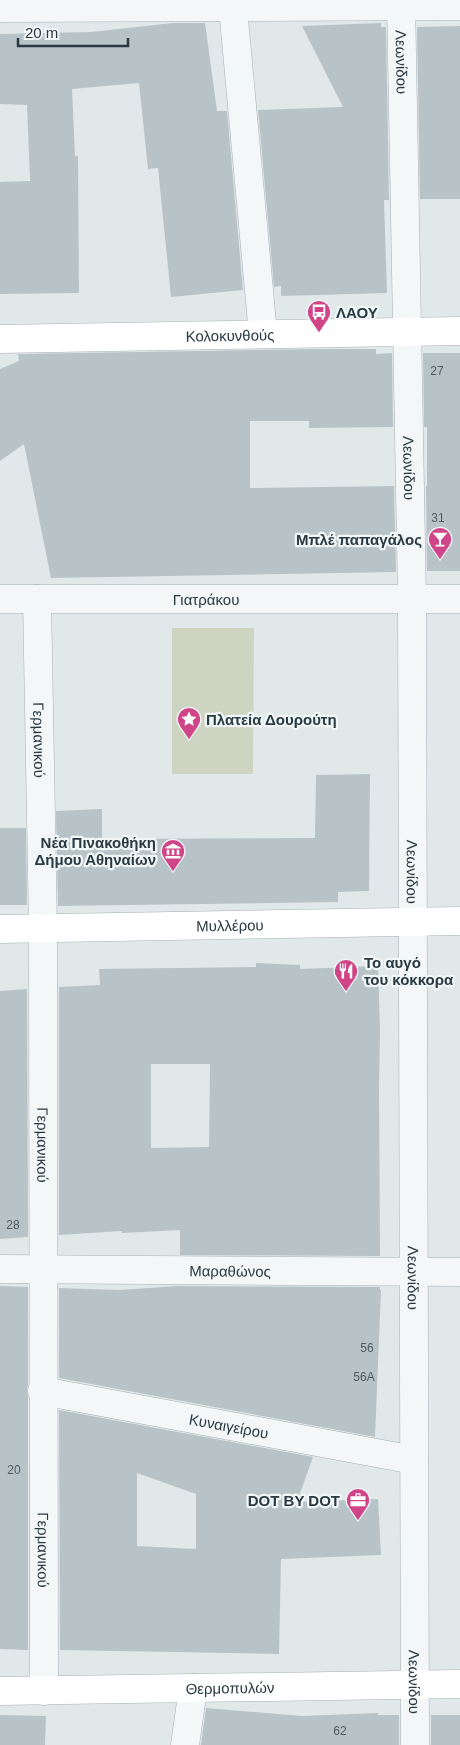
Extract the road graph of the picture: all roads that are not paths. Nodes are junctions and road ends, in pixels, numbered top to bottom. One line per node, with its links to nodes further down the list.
1 (401, 3): 2 (street); 4 (street); 6 (street, Λεωνίδου)
2 (460, 6)
3 (0, 8): 4 (street)
4 (233, 8): 7 (street)
5 (460, 331): 6 (street, Κολοκυνθούς)
6 (407, 332): 7 (street, Κολοκυνθούς); 9 (street, Λεωνίδου)
7 (263, 334): 8 (street, Κολοκυνθούς)
8 (0, 339)
9 (412, 598): 11 (street, Γιατράκου); 12 (street, Γιατράκου); 14 (street, Λεωνίδου)
10 (0, 599): 11 (street, Γιατράκου)
11 (37, 599): 15 (street, Γερμανικού)
12 (460, 599)
13 (460, 921): 14 (street, Μυλλέρου)
14 (413, 922): 15 (street, Μυλλέρου); 19 (street, Λεωνίδου)
15 (43, 928): 16 (street, Μυλλέρου); 17 (street, Γερμανικού)
16 (0, 929)
17 (43, 1268): 18 (street, Μαραθώνος); 19 (street, Μαραθώνος); 21 (street, Γερμανικού)
18 (0, 1269)
19 (415, 1272): 20 (street, Μαραθώνος); 22 (street, Λεωνίδου)
20 (460, 1272)
21 (42, 1391): 22 (street, Κυναιγείρου); 26 (street, Γερμανικού)
22 (414, 1460): 24 (street, Λεωνίδου)
23 (460, 1684): 24 (street, Θερμοπυλών)
24 (415, 1685): 25 (street, Θερμοπυλών); 29 (street, Λεωνίδου)
25 (193, 1688): 26 (street, Θερμοπυλών); 28 (street)
26 (44, 1690): 27 (street, Θερμοπυλών)
27 (0, 1691)
28 (185, 1745)
29 (415, 1745)

